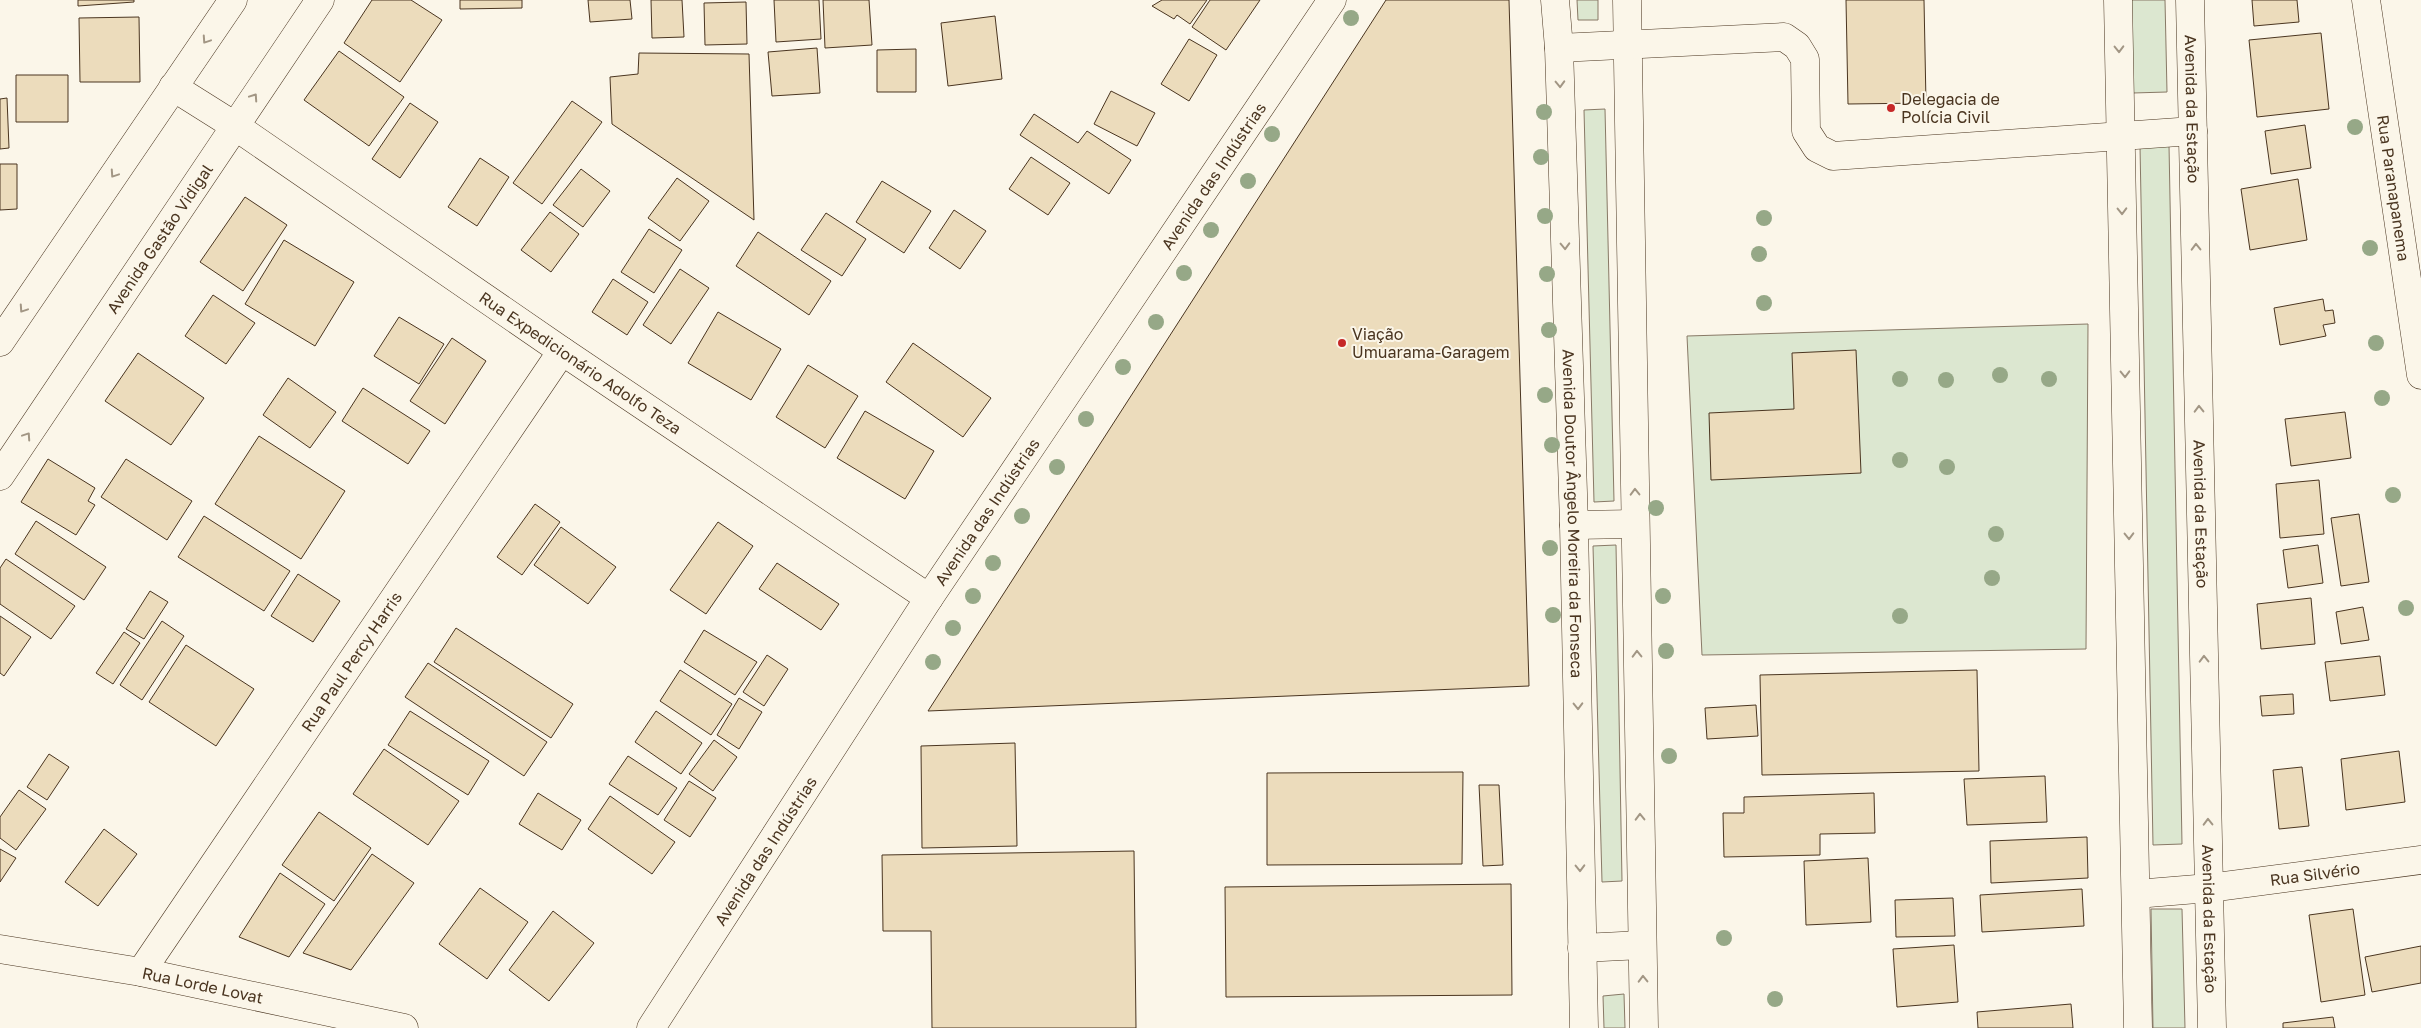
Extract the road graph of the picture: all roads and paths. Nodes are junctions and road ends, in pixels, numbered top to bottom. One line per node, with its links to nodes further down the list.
1 (233, 0): 11 (street, one-way to 11)
2 (320, 0): 12 (street, Avenida Gastão Vidigal, one-way to 2)
3 (1332, 0): 21 (street, Avenida das Indústrias)
4 (1555, 0): 10 (street, Avenida Doutor Ângelo Moreira da Fonseca)
5 (1627, 0): 9 (street)
6 (2118, 0): 14 (street, one-way to 14)
7 (2190, 0): 13 (street, Avenida da Estação)
8 (2366, 0): 17 (street, Rua Paranapanema)
9 (1627, 43): 10 (street); 14 (street); 19 (street, one-way to 9)
10 (1559, 48): 20 (street, Avenida Doutor Ângelo Moreira da Fonseca, one-way to 20)
11 (174, 87): 12 (street, Rua Expedicionário Adolfo Teza); 15 (street, one-way to 15)
12 (235, 126): 16 (street, Rua Expedicionário Adolfo Teza); 18 (street, Avenida Gastão Vidigal, one-way to 12)
13 (2193, 131): 14 (street); 23 (street, Avenida da Estação, one-way to 13)
14 (2121, 137): 24 (street, one-way to 24)
15 (0, 342)
16 (562, 351): 21 (street, Rua Expedicionário Adolfo Teza); 28 (street, Rua Paul Percy Harris)
17 (2421, 375)
18 (0, 476)
19 (1635, 524): 20 (street); 25 (street, one-way to 19)
20 (1574, 525): 26 (street, Avenida Doutor Ângelo Moreira da Fonseca, one-way to 26)
21 (929, 598): 31 (street, Avenida das Indústrias)
22 (2421, 860): 23 (street, Rua Silvério)
23 (2209, 888): 24 (street, Rua Silvério); 35 (street, Avenida da Estação)
24 (2136, 894): 34 (street)
25 (1642, 944): 26 (street); 33 (street, one-way to 25)
26 (1582, 948): 32 (street, Avenida Doutor Ângelo Moreira da Fonseca)
27 (0, 949): 28 (street, Rua Lorde Lovat)
28 (141, 972): 29 (street, Rua Lorde Lovat)
29 (373, 1025): 30 (street, Rua Lorde Lovat)
30 (404, 1028)
31 (651, 1028)
32 (1584, 1028)
33 (1644, 1028)
34 (2138, 1028)
35 (2212, 1028)

